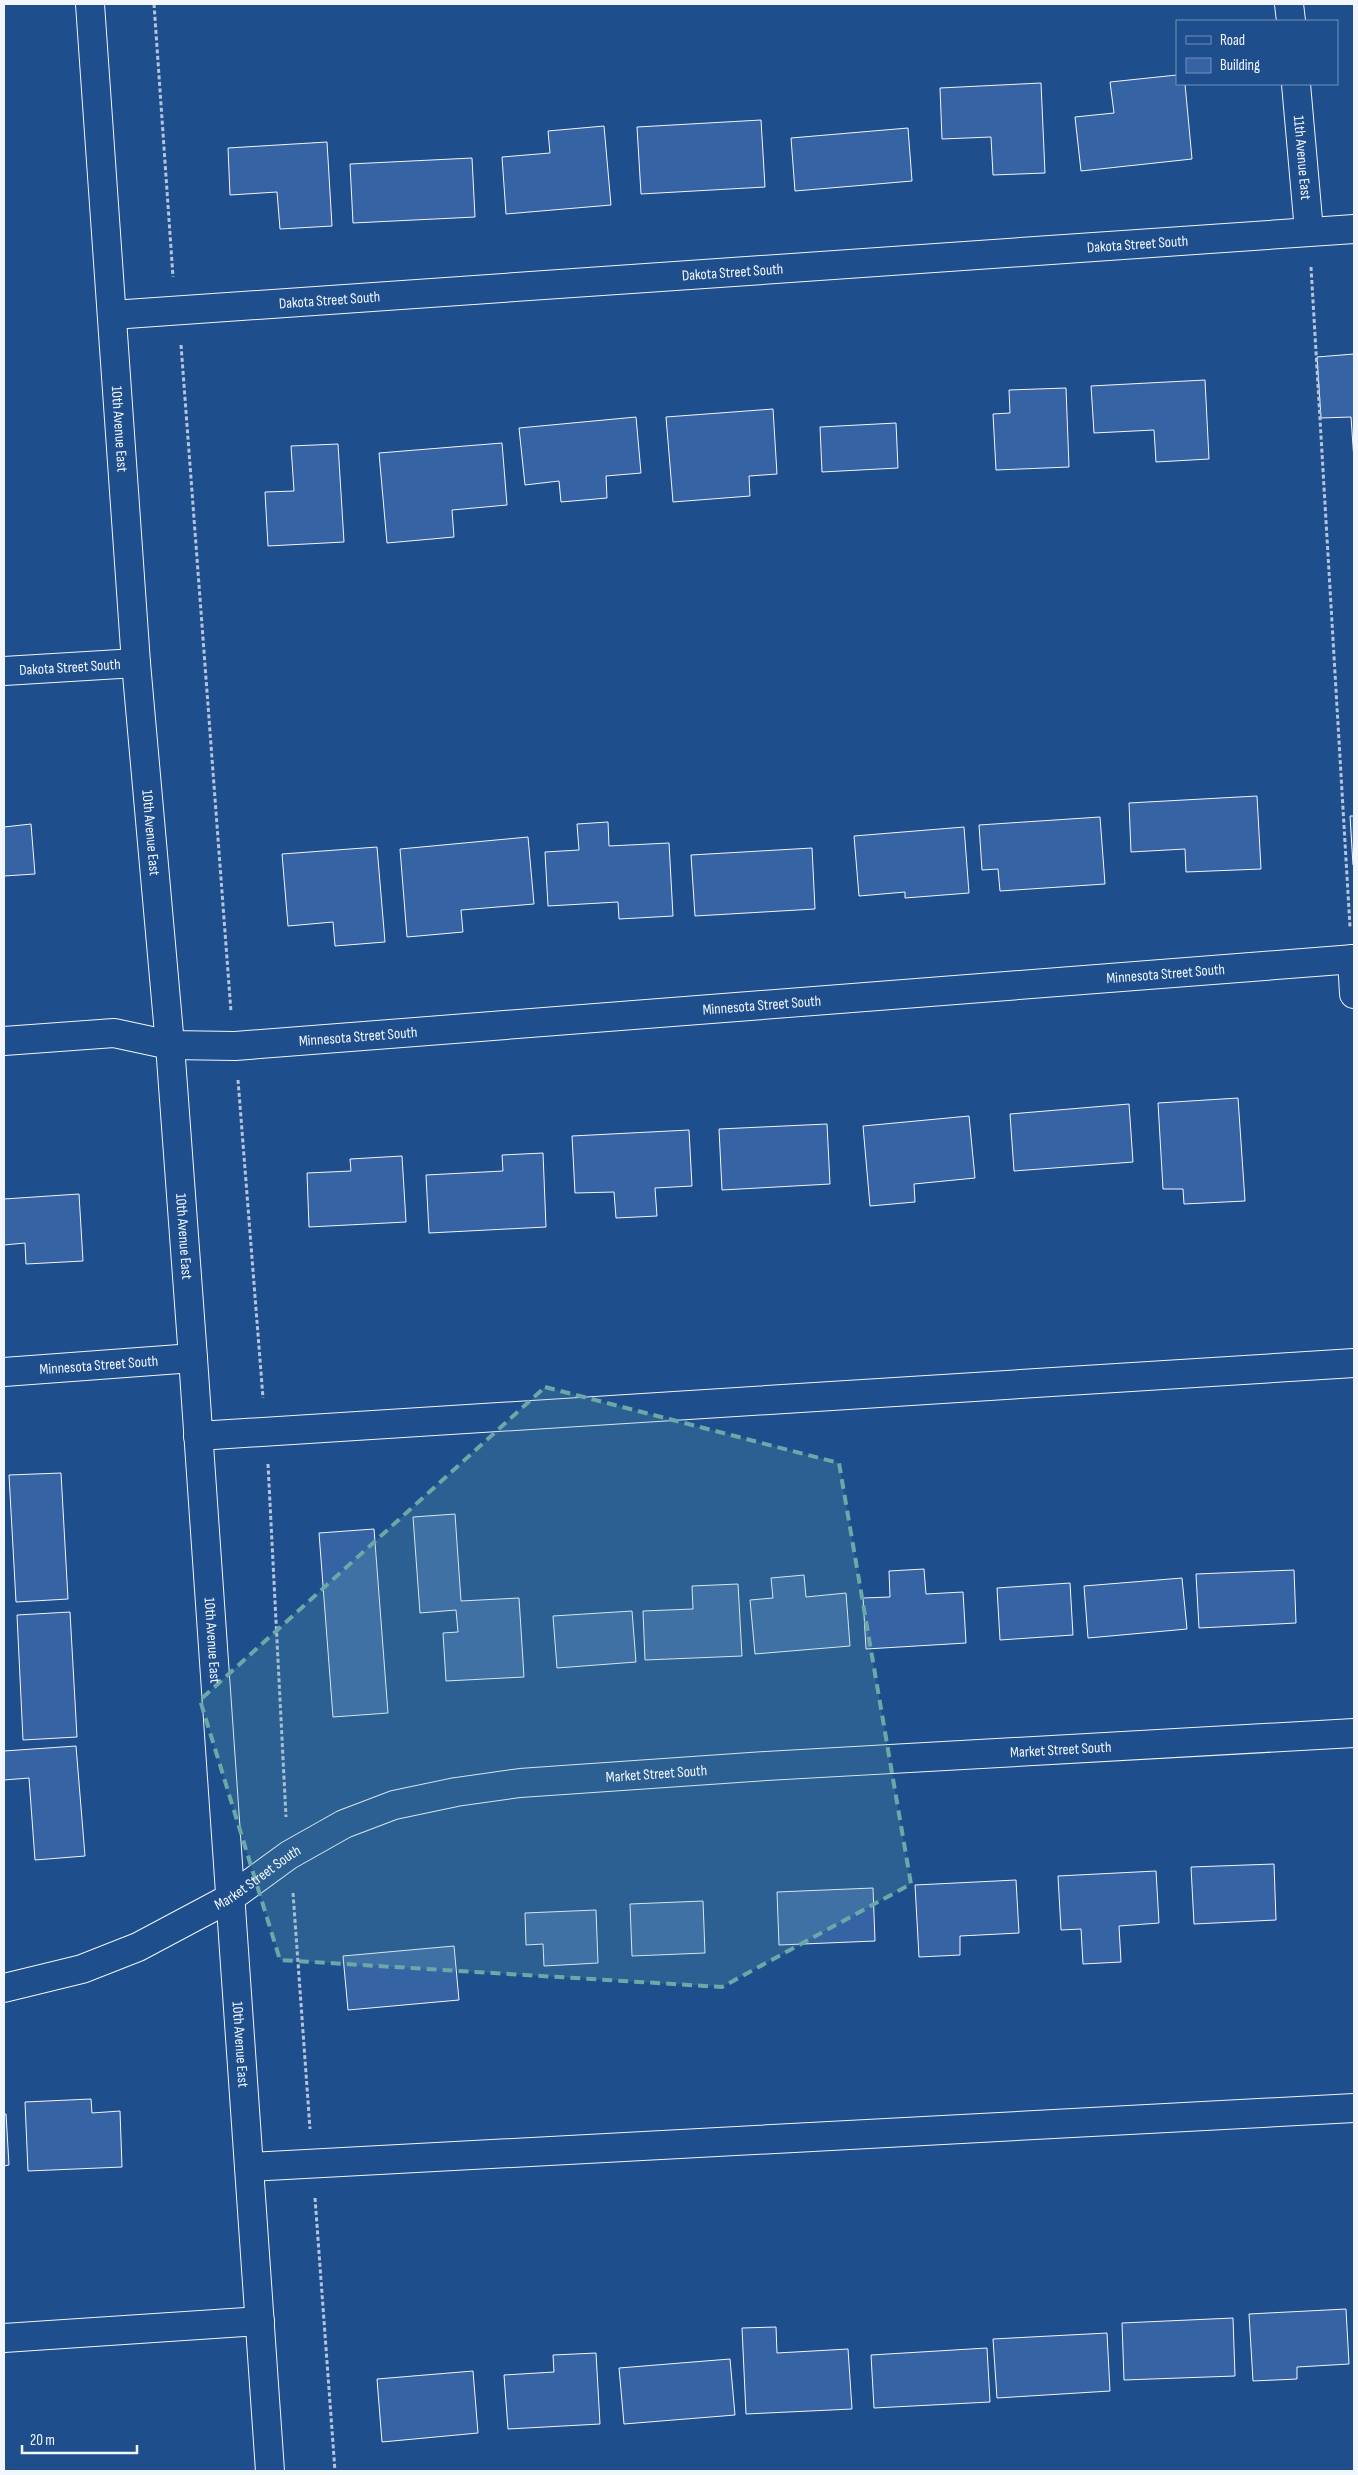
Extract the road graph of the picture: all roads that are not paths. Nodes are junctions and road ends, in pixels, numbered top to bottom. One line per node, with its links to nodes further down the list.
1 (90, 4): 7 (street, 10th Avenue East)
2 (1289, 4): 3 (street)
3 (1291, 20)
4 (1296, 85): 6 (street, 11th Avenue East)
5 (1354, 230): 6 (street, Dakota Street South)
6 (1309, 231): 7 (street, Dakota Street South)
7 (112, 315): 8 (street, 10th Avenue East)
8 (136, 663): 9 (street, Dakota Street South); 13 (street, 10th Avenue East)
9 (4, 671)
10 (1353, 959): 11 (street); 13 (street, Minnesota Street South)
11 (1354, 994)
12 (4, 1041): 13 (street, Minnesota Street South)
13 (170, 1045): 14 (street, 10th Avenue East)
14 (193, 1358): 16 (street, Minnesota Street South); 17 (street, 10th Avenue East)
15 (1354, 1363): 17 (street)
16 (4, 1372)
17 (198, 1436): 19 (street, 10th Avenue East)
18 (1354, 1733): 19 (street, Market Street South)
19 (230, 1898): 20 (street, Market Street South); 22 (street, 10th Avenue East)
20 (4, 1988)
21 (1354, 2108): 22 (street)
22 (249, 2167): 23 (street, 10th Avenue East)
23 (260, 2321): 24 (street); 25 (street, 10th Avenue East)
24 (4, 2338)
25 (270, 2471)

